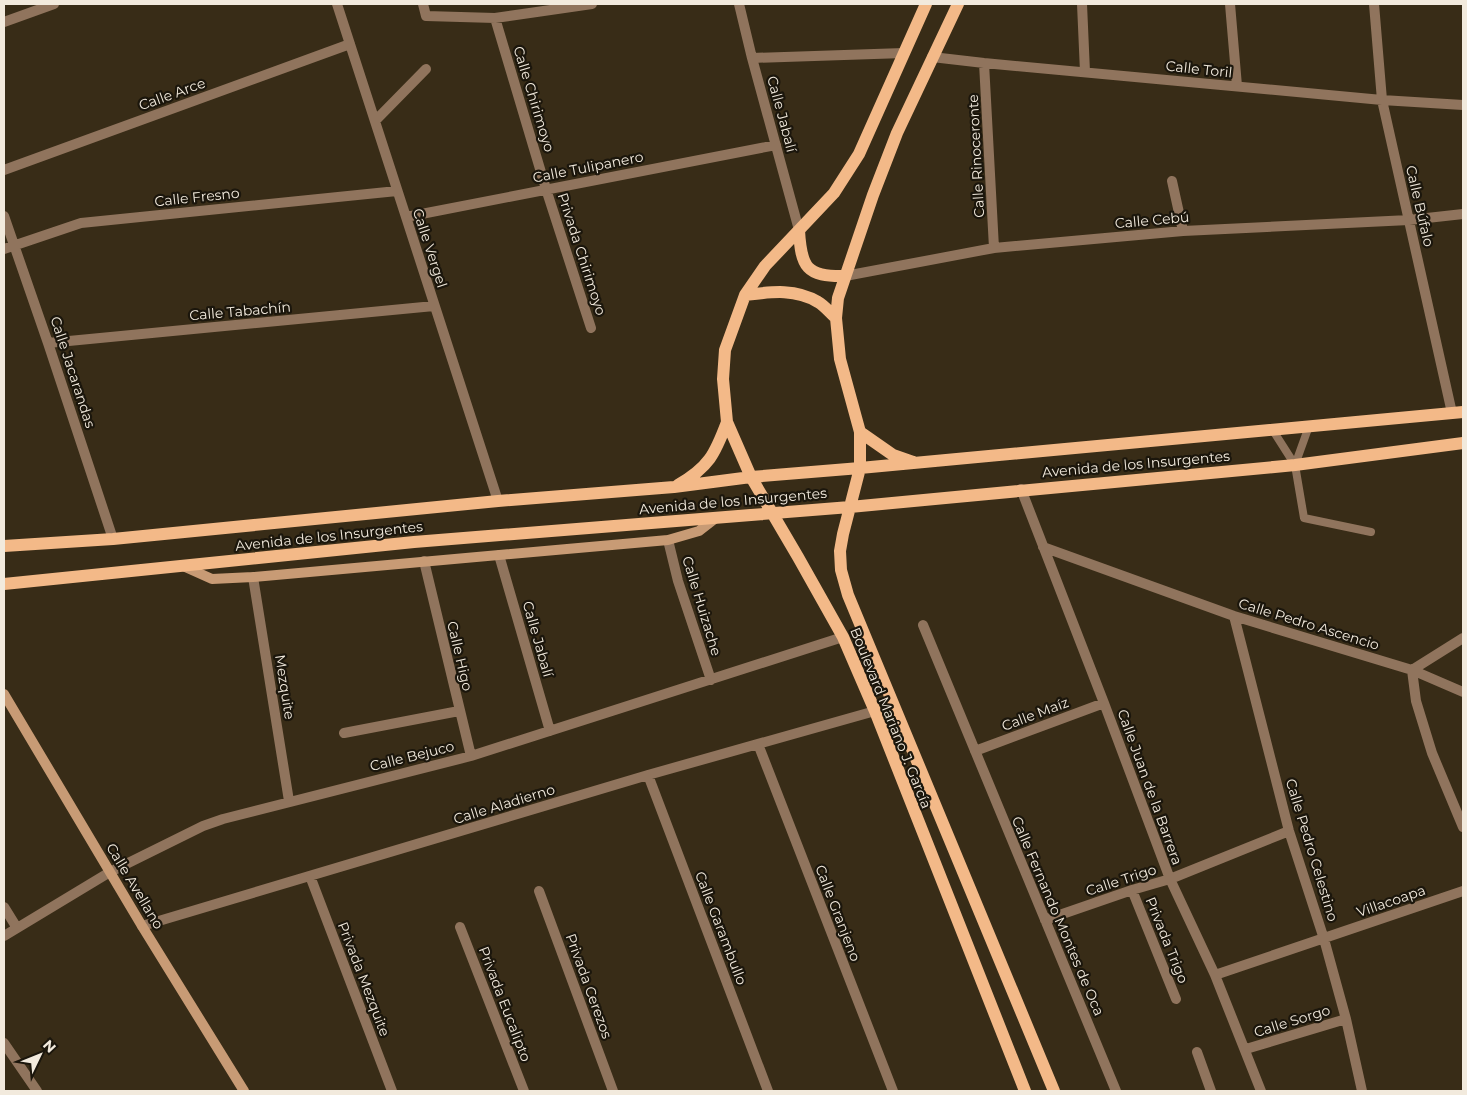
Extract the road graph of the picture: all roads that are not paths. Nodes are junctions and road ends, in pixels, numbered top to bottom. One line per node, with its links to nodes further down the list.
1 (54, 4): 12 (street)
2 (337, 4): 13 (street, Calle Vergel)
3 (424, 4): 11 (street)
4 (592, 4): 11 (street)
5 (740, 4): 16 (street, Calle Jabalí)
6 (926, 4): 14 (main road, Boulevard Mariano J. García)
7 (958, 4): 15 (main road, Boulevard Mariano J. García)
8 (1082, 4): 19 (street)
9 (1230, 4): 20 (street)
10 (1374, 4): 21 (street, Calle Búfalo)
11 (495, 18): 27 (street, Calle Chirimoyo)
12 (4, 22)
13 (350, 44): 23 (street, Calle Vergel); 25 (street, Calle Arce)
14 (904, 53): 16 (street); 33 (main road, Boulevard Mariano J. García)
15 (932, 57): 17 (street, Calle Toril); 38 (main road, Boulevard Mariano J. García)
16 (752, 58): 24 (street, Calle Jabalí)
17 (984, 63): 19 (street, Calle Toril); 36 (street, Calle Rinoceronte)
18 (426, 69): 23 (street)
19 (1085, 72): 20 (street, Calle Toril)
20 (1237, 86): 21 (street, Calle Toril)
21 (1382, 100): 22 (street, Calle Toril); 32 (street, Calle Búfalo)
22 (1463, 105)
23 (375, 121): 28 (street, Calle Vergel)
24 (776, 144): 27 (street, Calle Tulipanero); 33 (street, Calle Jabalí)
25 (4, 170)
26 (1172, 181): 34 (street)
27 (546, 189): 31 (street, Calle Tulipanero); 42 (street, Privada Chirimoyo)
28 (396, 191): 31 (street, Calle Vergel); 35 (street, Calle Fresno)
29 (1463, 214): 32 (street, Calle Cebú)
30 (4, 216): 35 (street, Calle Jacarandas)
31 (406, 217): 40 (street, Calle Vergel)
32 (1409, 220): 34 (street, Calle Cebú); 44 (street, Calle Búfalo)
33 (799, 230): 38 (main road); 39 (main road, Boulevard Mariano J. García)
34 (1183, 231): 36 (street, Calle Cebú)
35 (14, 245): 37 (street, Calle Fresno); 43 (street, Calle Jacarandas)
36 (994, 248): 38 (street, Calle Cebú)
37 (4, 249)
38 (845, 276): 41 (main road, Boulevard Mariano J. García)
39 (745, 295): 41 (main road); 45 (main road, Boulevard Mariano J. García)
40 (434, 306): 43 (street, Calle Tabachín); 56 (street, Calle Vergel)
41 (836, 318): 48 (main road, Boulevard Mariano J. García)
42 (591, 328)
43 (48, 343): 61 (street, Calle Jacarandas)
44 (1458, 412): 46 (main road, Avenida de los Insurgentes)
45 (728, 422): 53 (main road, Boulevard Mariano J. García); 54 (main road)
46 (1309, 426): 47 (main road, Avenida de los Insurgentes); 51 (lane)
47 (1272, 429): 50 (main road, Avenida de los Insurgentes); 51 (lane)
48 (860, 432): 50 (main road); 52 (main road, Boulevard Mariano J. García)
49 (1463, 443): 51 (main road, Avenida de los Insurgentes)
50 (915, 463): 52 (main road, Avenida de los Insurgentes)
51 (1295, 465): 55 (main road, Avenida de los Insurgentes); 60 (lane)
52 (860, 468): 53 (main road, Avenida de los Insurgentes); 57 (main road, Boulevard Mariano J. García)
53 (751, 477): 54 (main road, Avenida de los Insurgentes); 58 (main road, Boulevard Mariano J. García)
54 (674, 487): 56 (main road, Avenida de los Insurgentes)
55 (1021, 489): 57 (main road, Avenida de los Insurgentes); 64 (street, Calle Juan de la Barrera)
56 (498, 500): 61 (main road, Avenida de los Insurgentes)
57 (850, 507): 58 (main road, Avenida de los Insurgentes); 83 (main road, Boulevard Mariano J. García)
58 (771, 513): 59 (main road, Avenida de los Insurgentes); 72 (main road, Boulevard Mariano J. García)
59 (717, 517): 62 (street); 67 (main road, Avenida de los Insurgentes)
60 (1371, 532)
61 (113, 538): 63 (main road, Avenida de los Insurgentes)
62 (668, 540): 65 (street); 75 (street, Calle Huizache)
63 (4, 546)
64 (1043, 548): 70 (street, Calle Pedro Ascencio); 78 (street, Calle Juan de la Barrera)
65 (499, 555): 66 (street); 81 (street, Calle Jabalí)
66 (424, 561): 68 (street); 79 (street, Calle Higo)
67 (183, 566): 68 (street); 69 (main road, Avenida de los Insurgentes)
68 (253, 577): 89 (street, Mezquite)
69 (4, 584)
70 (1234, 616): 74 (street, Calle Pedro Ascencio); 91 (street, Calle Pedro Celestino)
71 (923, 625): 85 (street, Calle Fernando Montes de Oca)
72 (843, 637): 75 (street, Calle Bejuco); 80 (main road, Boulevard Mariano J. García)
73 (1463, 638): 74 (street)
74 (1412, 670): 76 (street, Calle Pedro Ascencio); 90 (street)
75 (711, 680): 81 (street, Calle Bejuco)
76 (1463, 692)
77 (4, 694): 92 (street, Calle Avellano)
78 (1104, 703): 85 (street, Calle Maíz); 94 (street, Calle Juan de la Barrera)
79 (459, 711): 82 (street); 87 (street, Calle Higo)
80 (875, 711): 84 (street, Calle Aladierno); 86 (main road, Boulevard Mariano J. García)
81 (550, 731): 87 (street, Calle Bejuco)
82 (344, 733)
83 (910, 743): 86 (main road); 119 (main road, Boulevard Mariano J. García)
84 (758, 744): 88 (street, Calle Aladierno); 117 (street, Calle Granjeno)
85 (975, 751): 99 (street, Calle Fernando Montes de Oca)
86 (890, 752): 118 (main road, Boulevard Mariano J. García)
87 (471, 756): 89 (street, Calle Bejuco)
88 (648, 775): 93 (street, Calle Aladierno); 116 (street, Calle Garambullo)
89 (289, 801): 92 (street, Calle Bejuco)
90 (1463, 827)
91 (1289, 831): 94 (street, Calle Trigo); 104 (street, Calle Pedro Celestino)
92 (110, 872): 100 (street, Calle Avellano); 102 (street, Calle Bejuco)
93 (310, 876): 100 (street, Calle Aladierno); 113 (street, Privada Mezquite)
94 (1170, 880): 95 (street, Calle Trigo); 105 (street, Calle Juan de la Barrera)
95 (1132, 890): 99 (street, Calle Trigo); 106 (street, Privada Trigo)
96 (539, 891): 115 (street, Privada Cerezos)
97 (1463, 891): 104 (street, Villacoapa)
98 (4, 907): 102 (street)
99 (1045, 920): 120 (street, Calle Fernando Montes de Oca)
100 (142, 926): 112 (street, Calle Avellano)
101 (460, 927): 114 (street, Privada Eucalipto)
102 (18, 928): 103 (street, Calle Bejuco)
103 (4, 936)
104 (1324, 939): 105 (street, Villacoapa); 107 (street, Calle Pedro Celestino)
105 (1215, 975): 109 (street, Calle Juan de la Barrera)
106 (1176, 999)
107 (1346, 1019): 109 (street, Calle Sorgo); 123 (street, Calle Pedro Celestino)
108 (4, 1043): 111 (street)
109 (1246, 1049): 122 (street, Calle Juan de la Barrera)
110 (1197, 1052): 121 (street)
111 (37, 1091)
112 (244, 1091)
113 (392, 1091)
114 (524, 1091)
115 (613, 1091)
116 (768, 1091)
117 (893, 1091)
118 (1025, 1091)
119 (1054, 1091)
120 (1116, 1091)
121 (1211, 1091)
122 (1262, 1091)
123 (1362, 1091)

